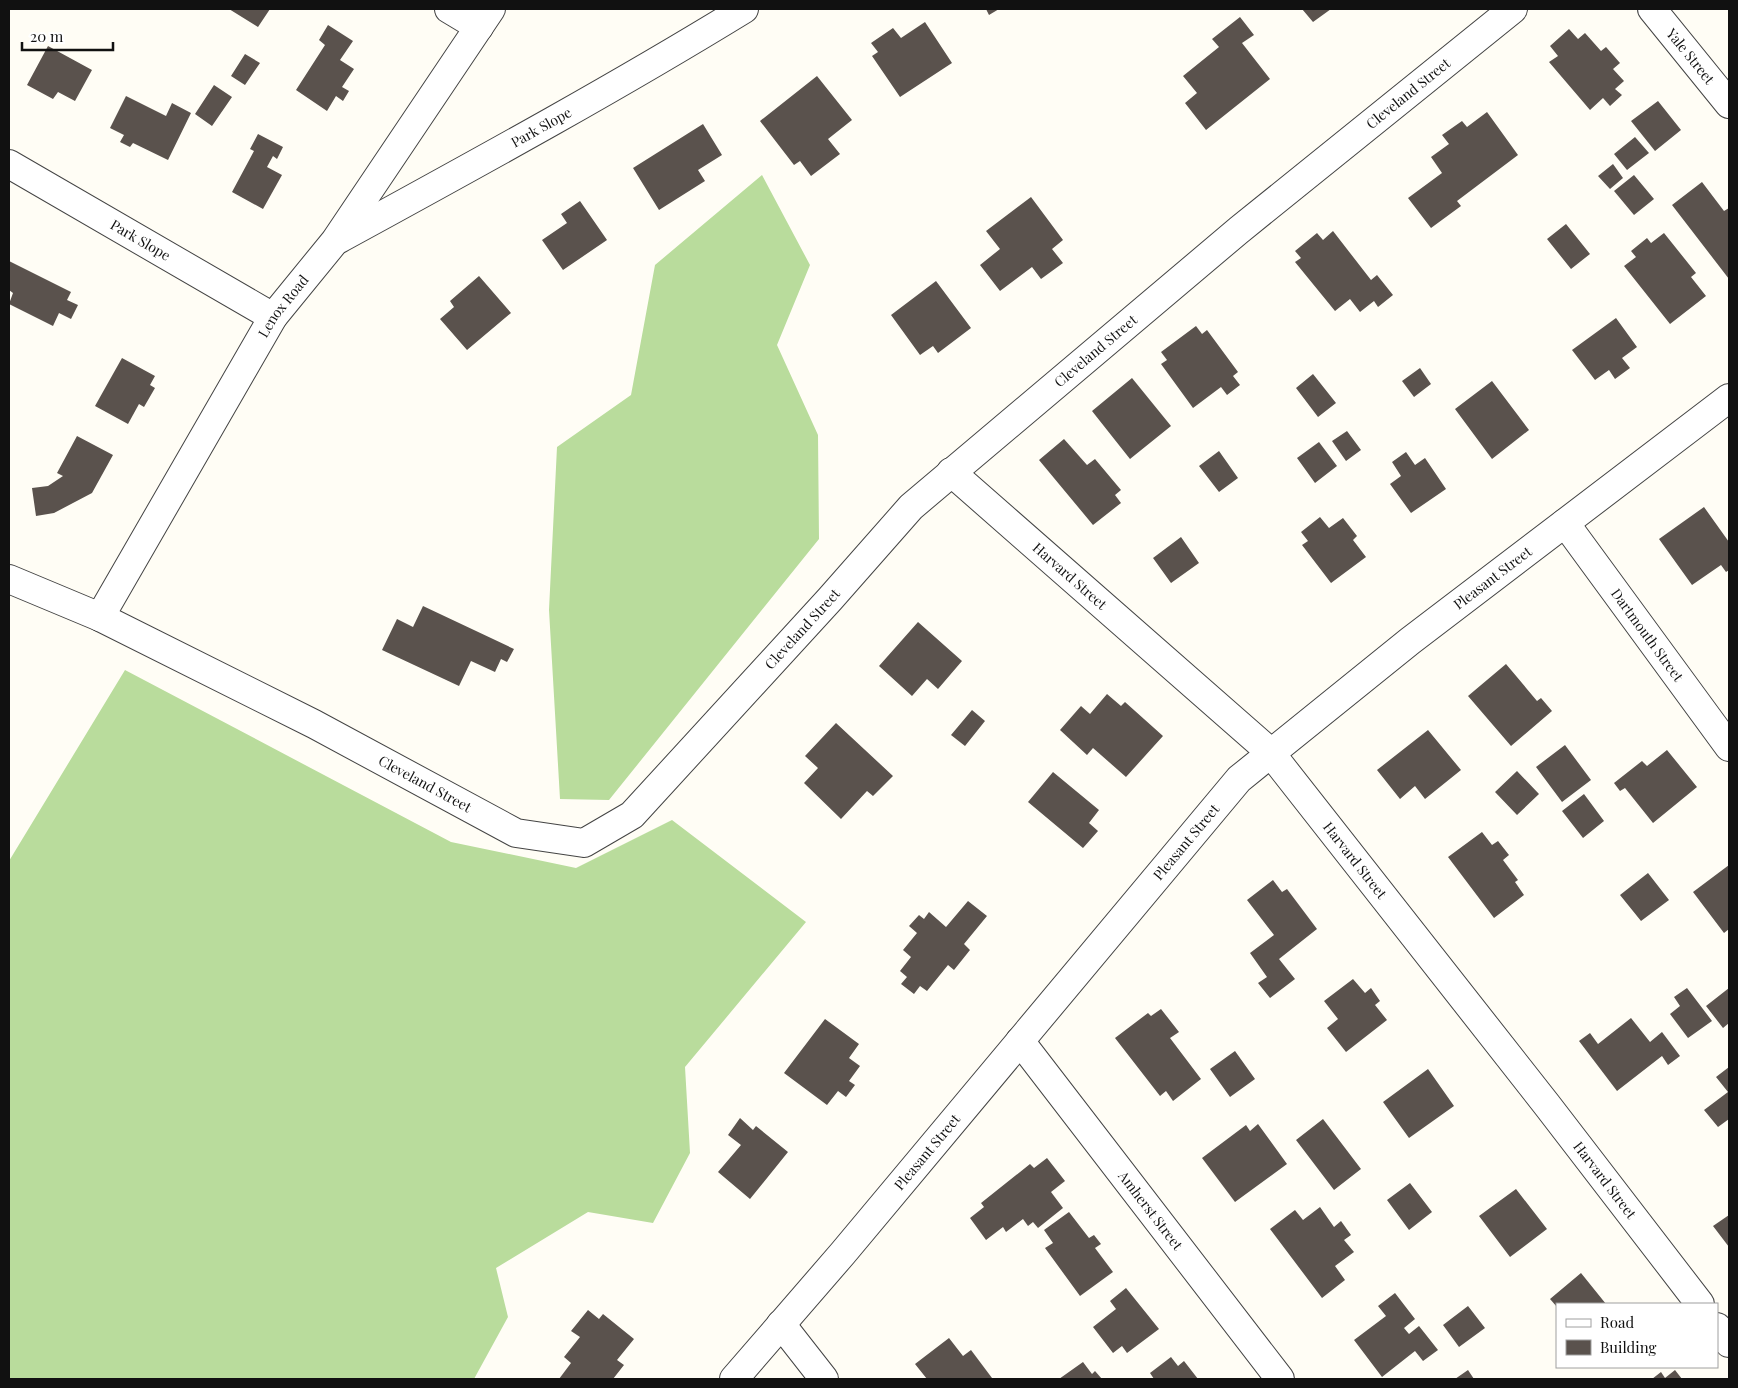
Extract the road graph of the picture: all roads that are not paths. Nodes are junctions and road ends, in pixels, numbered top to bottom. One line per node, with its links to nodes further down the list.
1 (449, 9): 5 (street)
2 (744, 9): 8 (street, Park Slope)
3 (1512, 9): 11 (street, Cleveland Street)
4 (1652, 9): 6 (street, Yale Street)
5 (485, 18): 8 (street, Lenox Road)
6 (1729, 104)
7 (9, 164): 9 (street, Park Slope)
8 (335, 241): 9 (street, Lenox Road)
9 (273, 317): 14 (street, Lenox Road)
10 (1729, 398): 12 (street, Pleasant Street)
11 (951, 472): 14 (street, Cleveland Street); 16 (street, Harvard Street)
12 (1565, 523): 15 (street, Dartmouth Street); 16 (street, Pleasant Street)
13 (9, 579): 14 (street, Cleveland Street)
14 (100, 617)
15 (1729, 747)
16 (1271, 754): 17 (street, Pleasant Street); 18 (street, Harvard Street)
17 (1020, 1041): 19 (street, Pleasant Street); 24 (street, Amherst Street)
18 (1699, 1303)
19 (781, 1324): 22 (street, Pleasant Street); 23 (street)
20 (1718, 1328): 21 (street)
21 (1729, 1343)
22 (734, 1379)
23 (824, 1379)
24 (1280, 1379)

